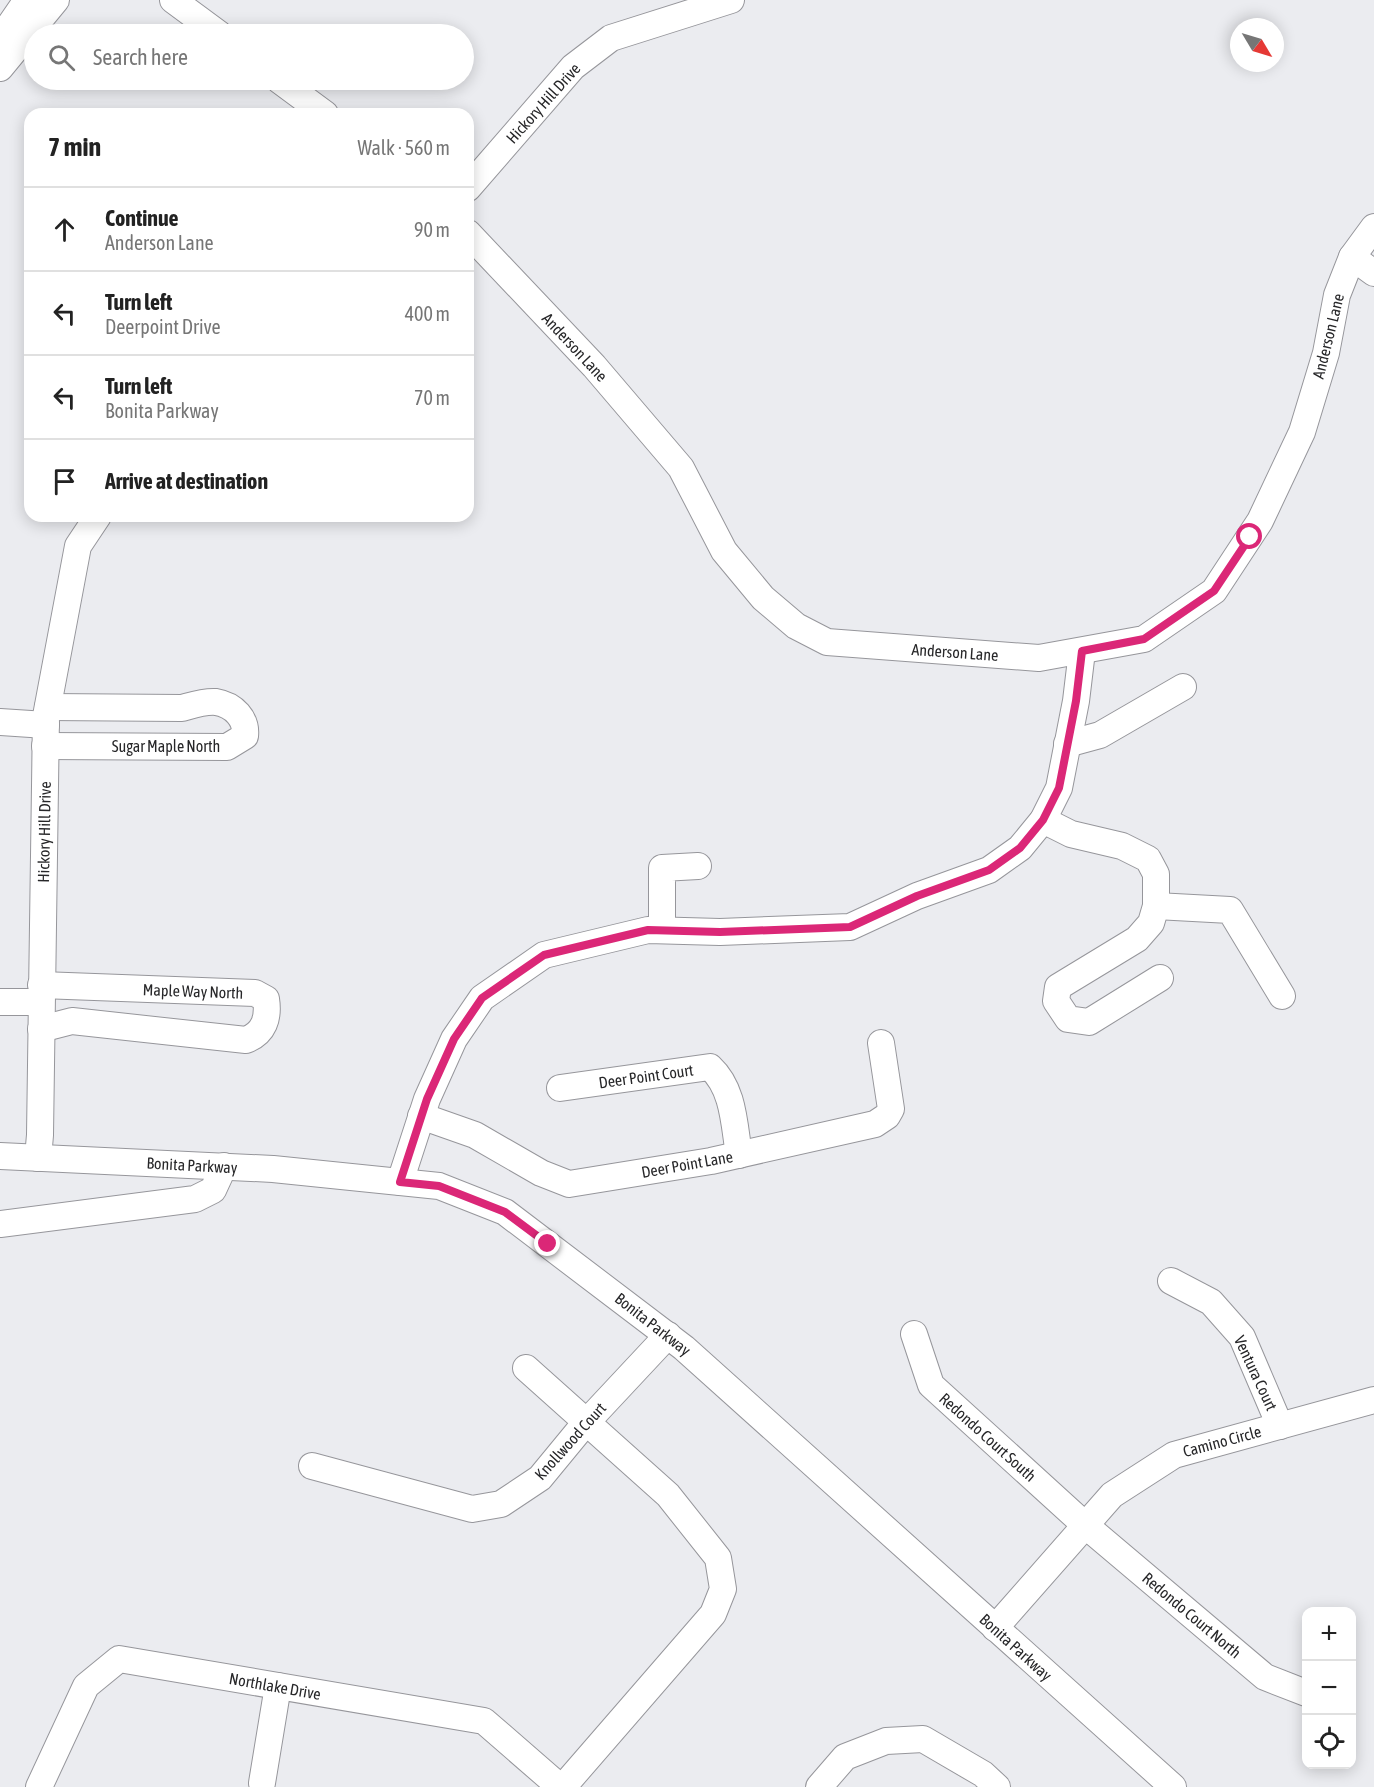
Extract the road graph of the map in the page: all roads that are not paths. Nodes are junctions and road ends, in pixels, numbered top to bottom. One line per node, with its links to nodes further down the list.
1 (27, 0): 7 (street)
2 (56, 0): 5 (street)
3 (173, 0): 6 (street)
4 (731, 0): 12 (street, Hickory Hill Drive)
5 (36, 24)
6 (205, 24)
7 (0, 39)
8 (24, 39): 9 (street)
9 (0, 68)
10 (293, 90): 11 (street)
11 (317, 108)
12 (474, 181)
13 (1374, 227): 15 (street, Anderson Lane)
14 (474, 239): 18 (street, Anderson Lane)
15 (1352, 257): 16 (street); 18 (street, Anderson Lane)
16 (1374, 273)
17 (94, 522): 21 (street, Hickory Hill Drive)
18 (1082, 651): 22 (street)
19 (1183, 687): 22 (street)
20 (0, 722): 21 (street)
21 (46, 726): 21 (street, Sugar Maple North); 28 (street, Hickory Hill Drive)
22 (1067, 744): 23 (street)
23 (1043, 820): 25 (street); 26 (street)
24 (698, 866): 26 (street)
25 (1156, 906): 27 (street); 29 (street)
26 (662, 930): 34 (street)
27 (1160, 978)
28 (41, 993): 30 (street); 31 (street, Hickory Hill Drive); 31 (street, Maple Way North)
29 (1282, 996)
30 (0, 1002)
31 (41, 1029): 37 (street, Hickory Hill Drive)
32 (881, 1042): 35 (street, Deer Point Lane)
33 (560, 1088): 35 (street, Deer Point Court)
34 (422, 1116): 35 (street, Deer Point Lane); 39 (street)
35 (739, 1155)
36 (0, 1156): 37 (street, Bonita Parkway)
37 (38, 1158): 38 (street, Bonita Parkway)
38 (224, 1166): 39 (street, Bonita Parkway); 40 (street)
39 (400, 1182): 43 (street, Bonita Parkway)
40 (0, 1224)
41 (1172, 1281): 47 (street, Ventura Court)
42 (914, 1334): 49 (street, Redondo Court South)
43 (668, 1335): 46 (street, Knollwood Court); 50 (street, Bonita Parkway)
44 (526, 1368): 46 (street, Northlake Drive)
45 (1374, 1400): 47 (street, Camino Circle)
46 (586, 1422): 48 (street, Knollwood Court); 55 (street, Northlake Drive)
47 (1280, 1426): 49 (street, Camino Circle)
48 (312, 1466)
49 (1085, 1525): 50 (street, Camino Circle); 52 (street, Redondo Court North)
50 (995, 1628): 58 (street, Bonita Parkway)
51 (278, 1686): 53 (street); 54 (street, Northlake Drive); 55 (street, Northlake Drive)
52 (1302, 1691)
53 (262, 1783)
54 (39, 1787)
55 (561, 1787)
56 (819, 1787): 57 (street)
57 (997, 1787)
58 (1173, 1787)

